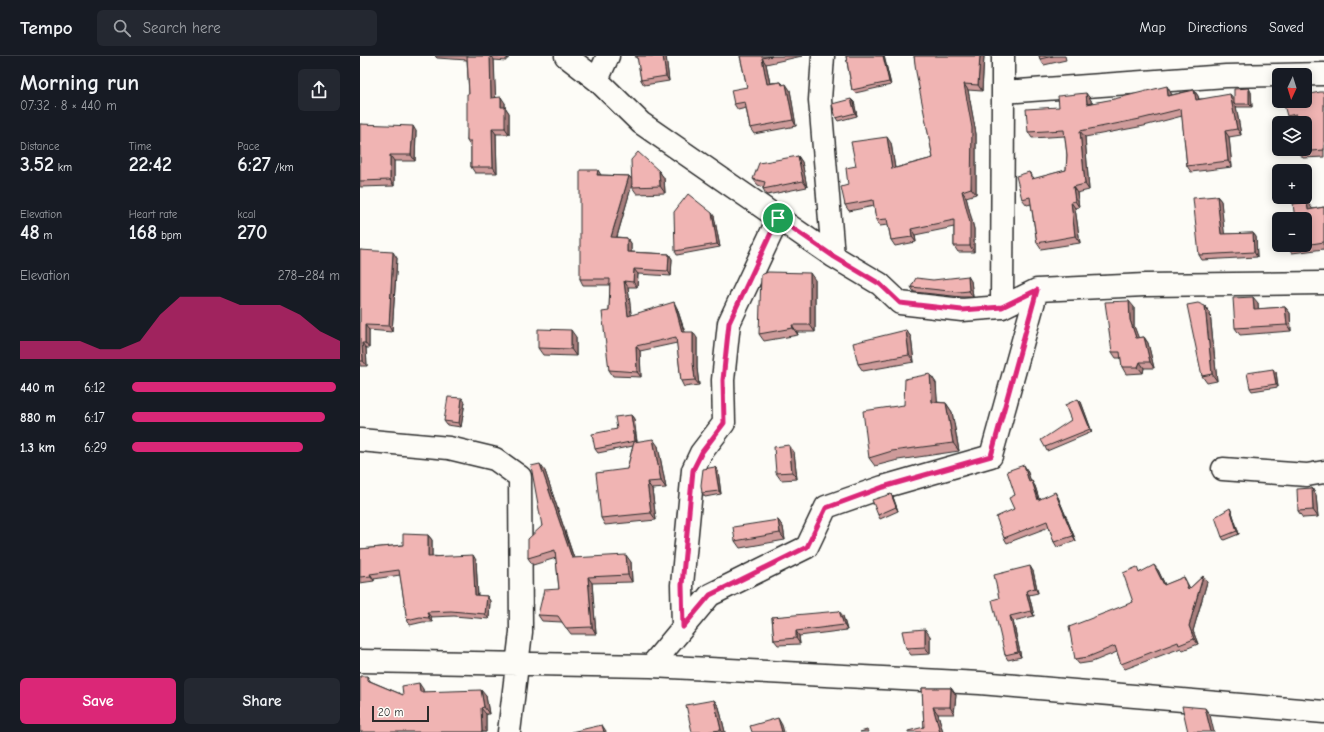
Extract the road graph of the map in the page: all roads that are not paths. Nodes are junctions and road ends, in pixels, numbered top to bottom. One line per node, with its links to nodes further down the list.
1 (566, 56): 6 (street)
2 (608, 56): 6 (street)
3 (823, 56): 9 (street)
4 (1003, 56): 7 (street)
5 (1324, 74): 7 (street)
6 (597, 80): 8 (street)
7 (1003, 92): 12 (street)
8 (778, 218): 9 (street); 16 (street)
9 (833, 256): 12 (street)
10 (1324, 283): 11 (street)
11 (1037, 290): 12 (street); 16 (street)
12 (1002, 307)
13 (360, 440): 18 (street)
14 (1223, 469): 15 (street)
15 (1324, 472)
16 (683, 627): 19 (street)
17 (360, 661): 18 (street)
18 (517, 664): 19 (street); 21 (street)
19 (651, 666): 20 (street)
20 (1324, 712)
21 (509, 732)

